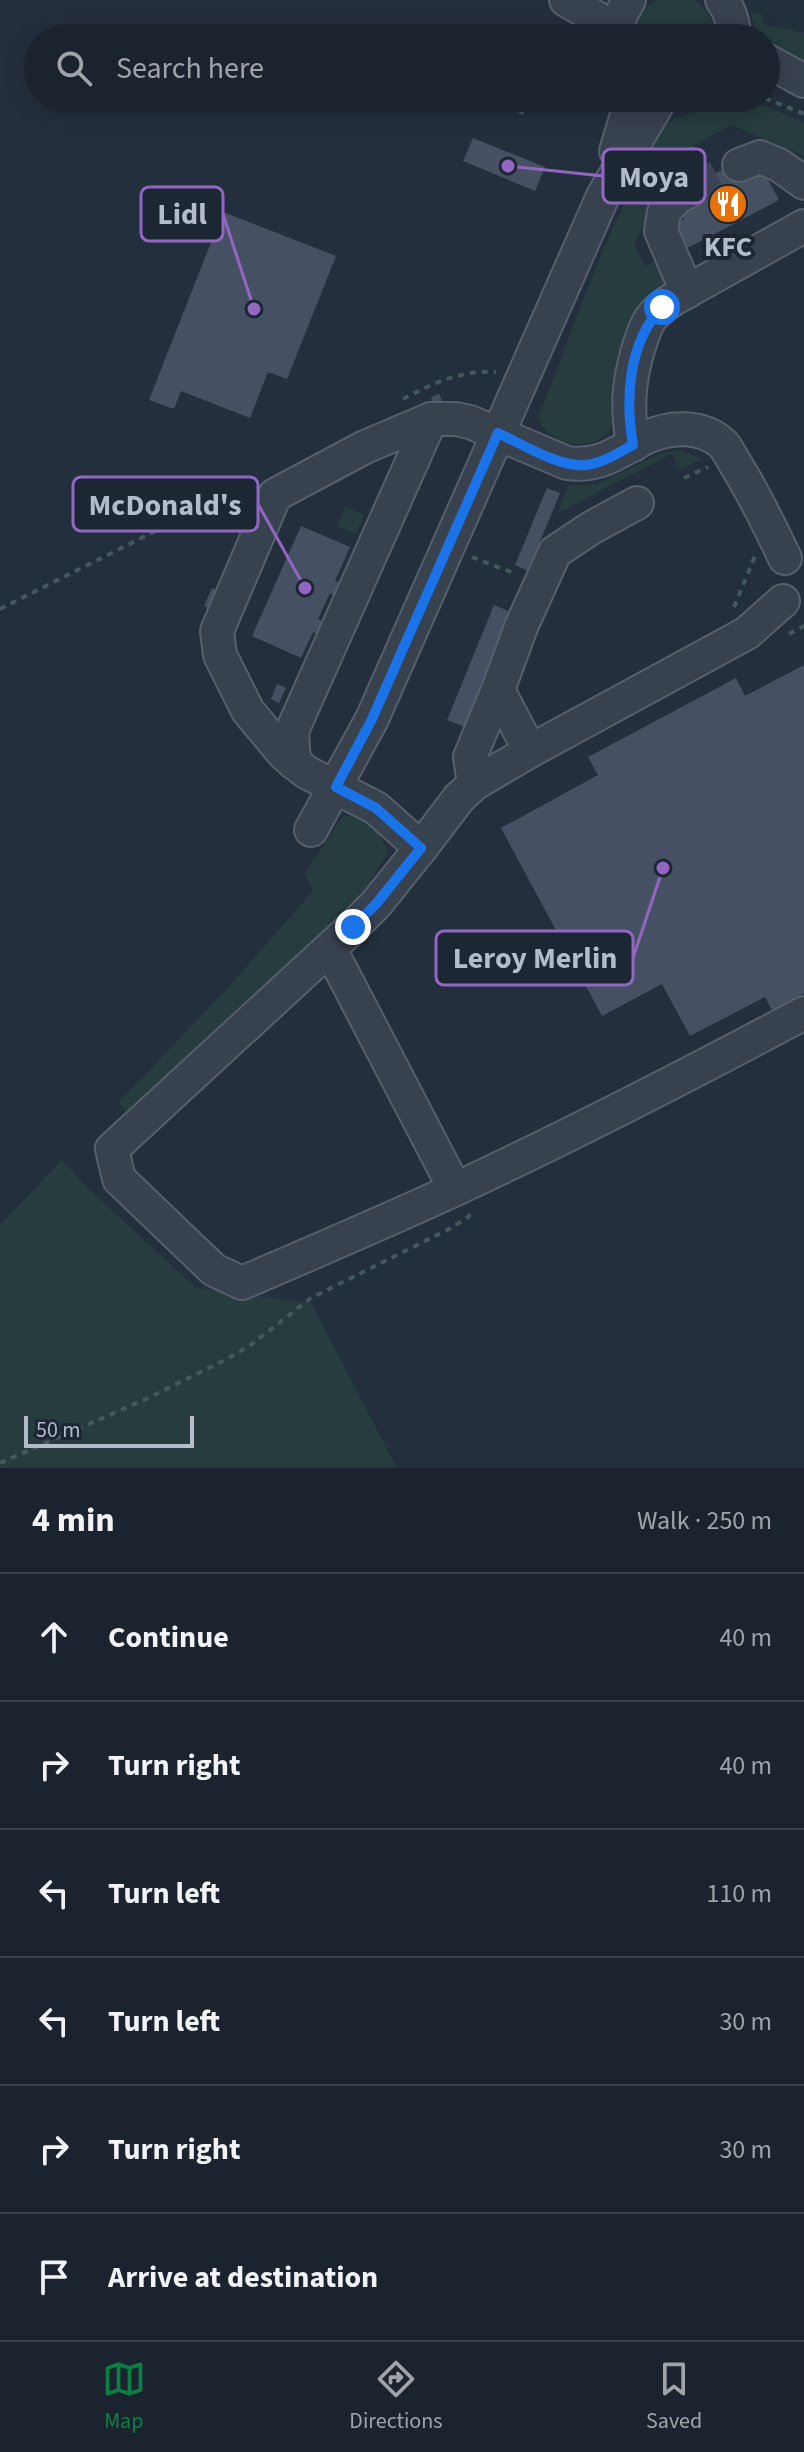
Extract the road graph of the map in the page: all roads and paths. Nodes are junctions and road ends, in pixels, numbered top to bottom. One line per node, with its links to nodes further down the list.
1 (566, 0): 4 (street)
2 (629, 0): 5 (street)
3 (722, 0): 6 (street)
4 (602, 24)
5 (619, 24)
6 (733, 24)
7 (780, 68): 8 (street)
8 (804, 81)
9 (780, 87): 10 (street)
10 (804, 93)
11 (780, 104): 14 (path)
12 (628, 112): 18 (street)
13 (653, 112): 18 (street)
14 (804, 114)
15 (739, 165): 16 (street)
16 (804, 183)
17 (689, 191): 20 (street)
18 (603, 196): 22 (street)
19 (804, 226): 20 (street)
20 (687, 292): 23 (street)
21 (431, 419): 22 (street); 24 (street); 25 (street)
22 (498, 433): 23 (street); 38 (street)
23 (633, 445): 27 (street)
24 (365, 447): 25 (street); 34 (street)
25 (404, 480): 33 (street)
26 (637, 503): 32 (street)
27 (788, 550): 30 (street); 31 (path)
28 (465, 555): 29 (path)
29 (518, 575)
30 (794, 603): 31 (street)
31 (747, 633): 35 (street)
32 (498, 690): 35 (street); 37 (street)
33 (296, 722): 34 (street); 36 (street)
34 (260, 725): 36 (street)
35 (530, 751): 37 (street)
36 (294, 763): 38 (street)
37 (474, 784): 40 (street)
38 (336, 787): 39 (street); 40 (street)
39 (311, 830)
40 (421, 848): 41 (street)
41 (330, 949): 43 (street); 43 (street)
42 (804, 1013): 43 (street)
43 (469, 1183): 44 (path)
44 (0, 1463)

